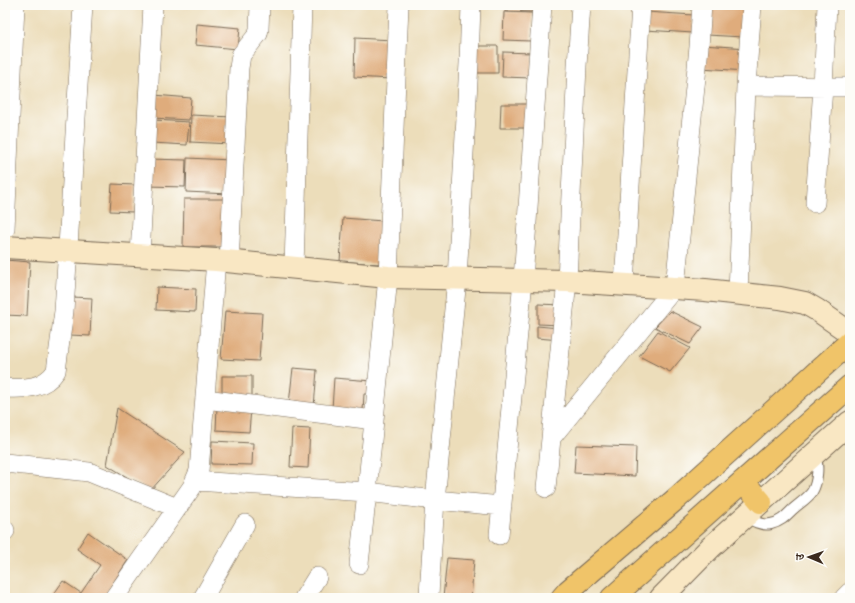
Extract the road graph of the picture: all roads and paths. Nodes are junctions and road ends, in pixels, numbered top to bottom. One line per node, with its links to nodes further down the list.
1 (15, 5): 18 (street)
2 (83, 5): 20 (street)
3 (153, 5): 21 (street)
4 (260, 5): 22 (street)
5 (302, 5): 23 (street)
6 (399, 5): 24 (street)
7 (471, 5): 25 (street)
8 (542, 5): 26 (street)
9 (581, 5): 27 (street)
10 (641, 5): 28 (street)
11 (702, 5): 29 (street)
12 (752, 5): 14 (street)
13 (827, 5): 15 (street)
14 (746, 86): 15 (street); 30 (street)
15 (823, 87): 16 (street); 17 (street)
16 (850, 87)
17 (815, 203)
18 (5, 229)
19 (5, 247): 20 (street)
20 (67, 250): 21 (street); 34 (street)
21 (140, 256): 22 (street)
22 (223, 261): 23 (street); 35 (street)
23 (294, 267): 24 (street)
24 (388, 277): 25 (street); 36 (street)
25 (457, 279): 26 (street); 45 (street)
26 (523, 280): 27 (street); 47 (street)
27 (567, 281): 28 (street); 38 (street)
28 (624, 284): 29 (street)
29 (675, 287): 30 (street); 38 (street)
30 (738, 293): 31 (street)
31 (850, 333)
32 (850, 342): 59 (main road)
33 (850, 386): 42 (main road)
34 (5, 388)
35 (205, 399): 36 (street); 41 (street)
36 (374, 420): 44 (street)
37 (850, 422): 39 (street)
38 (551, 438): 43 (street)
39 (815, 453): 46 (street); 49 (lane)
40 (5, 464): 48 (street)
41 (195, 481): 44 (street); 48 (street)
42 (743, 481): 46 (main road); 60 (main road)
43 (546, 488)
44 (367, 492): 45 (street); 52 (street)
45 (435, 500): 47 (street); 55 (street)
46 (761, 502): 49 (street)
47 (502, 506): 51 (street)
48 (177, 508): 56 (street)
49 (745, 516): 61 (street)
50 (245, 524): 57 (street)
51 (499, 534)
52 (359, 564)
53 (317, 577): 58 (street)
54 (850, 592): 62 (street)
55 (429, 595)
56 (114, 598)
57 (203, 598)
58 (304, 598)
59 (562, 598)
60 (612, 598)
61 (661, 598)
62 (844, 598)

